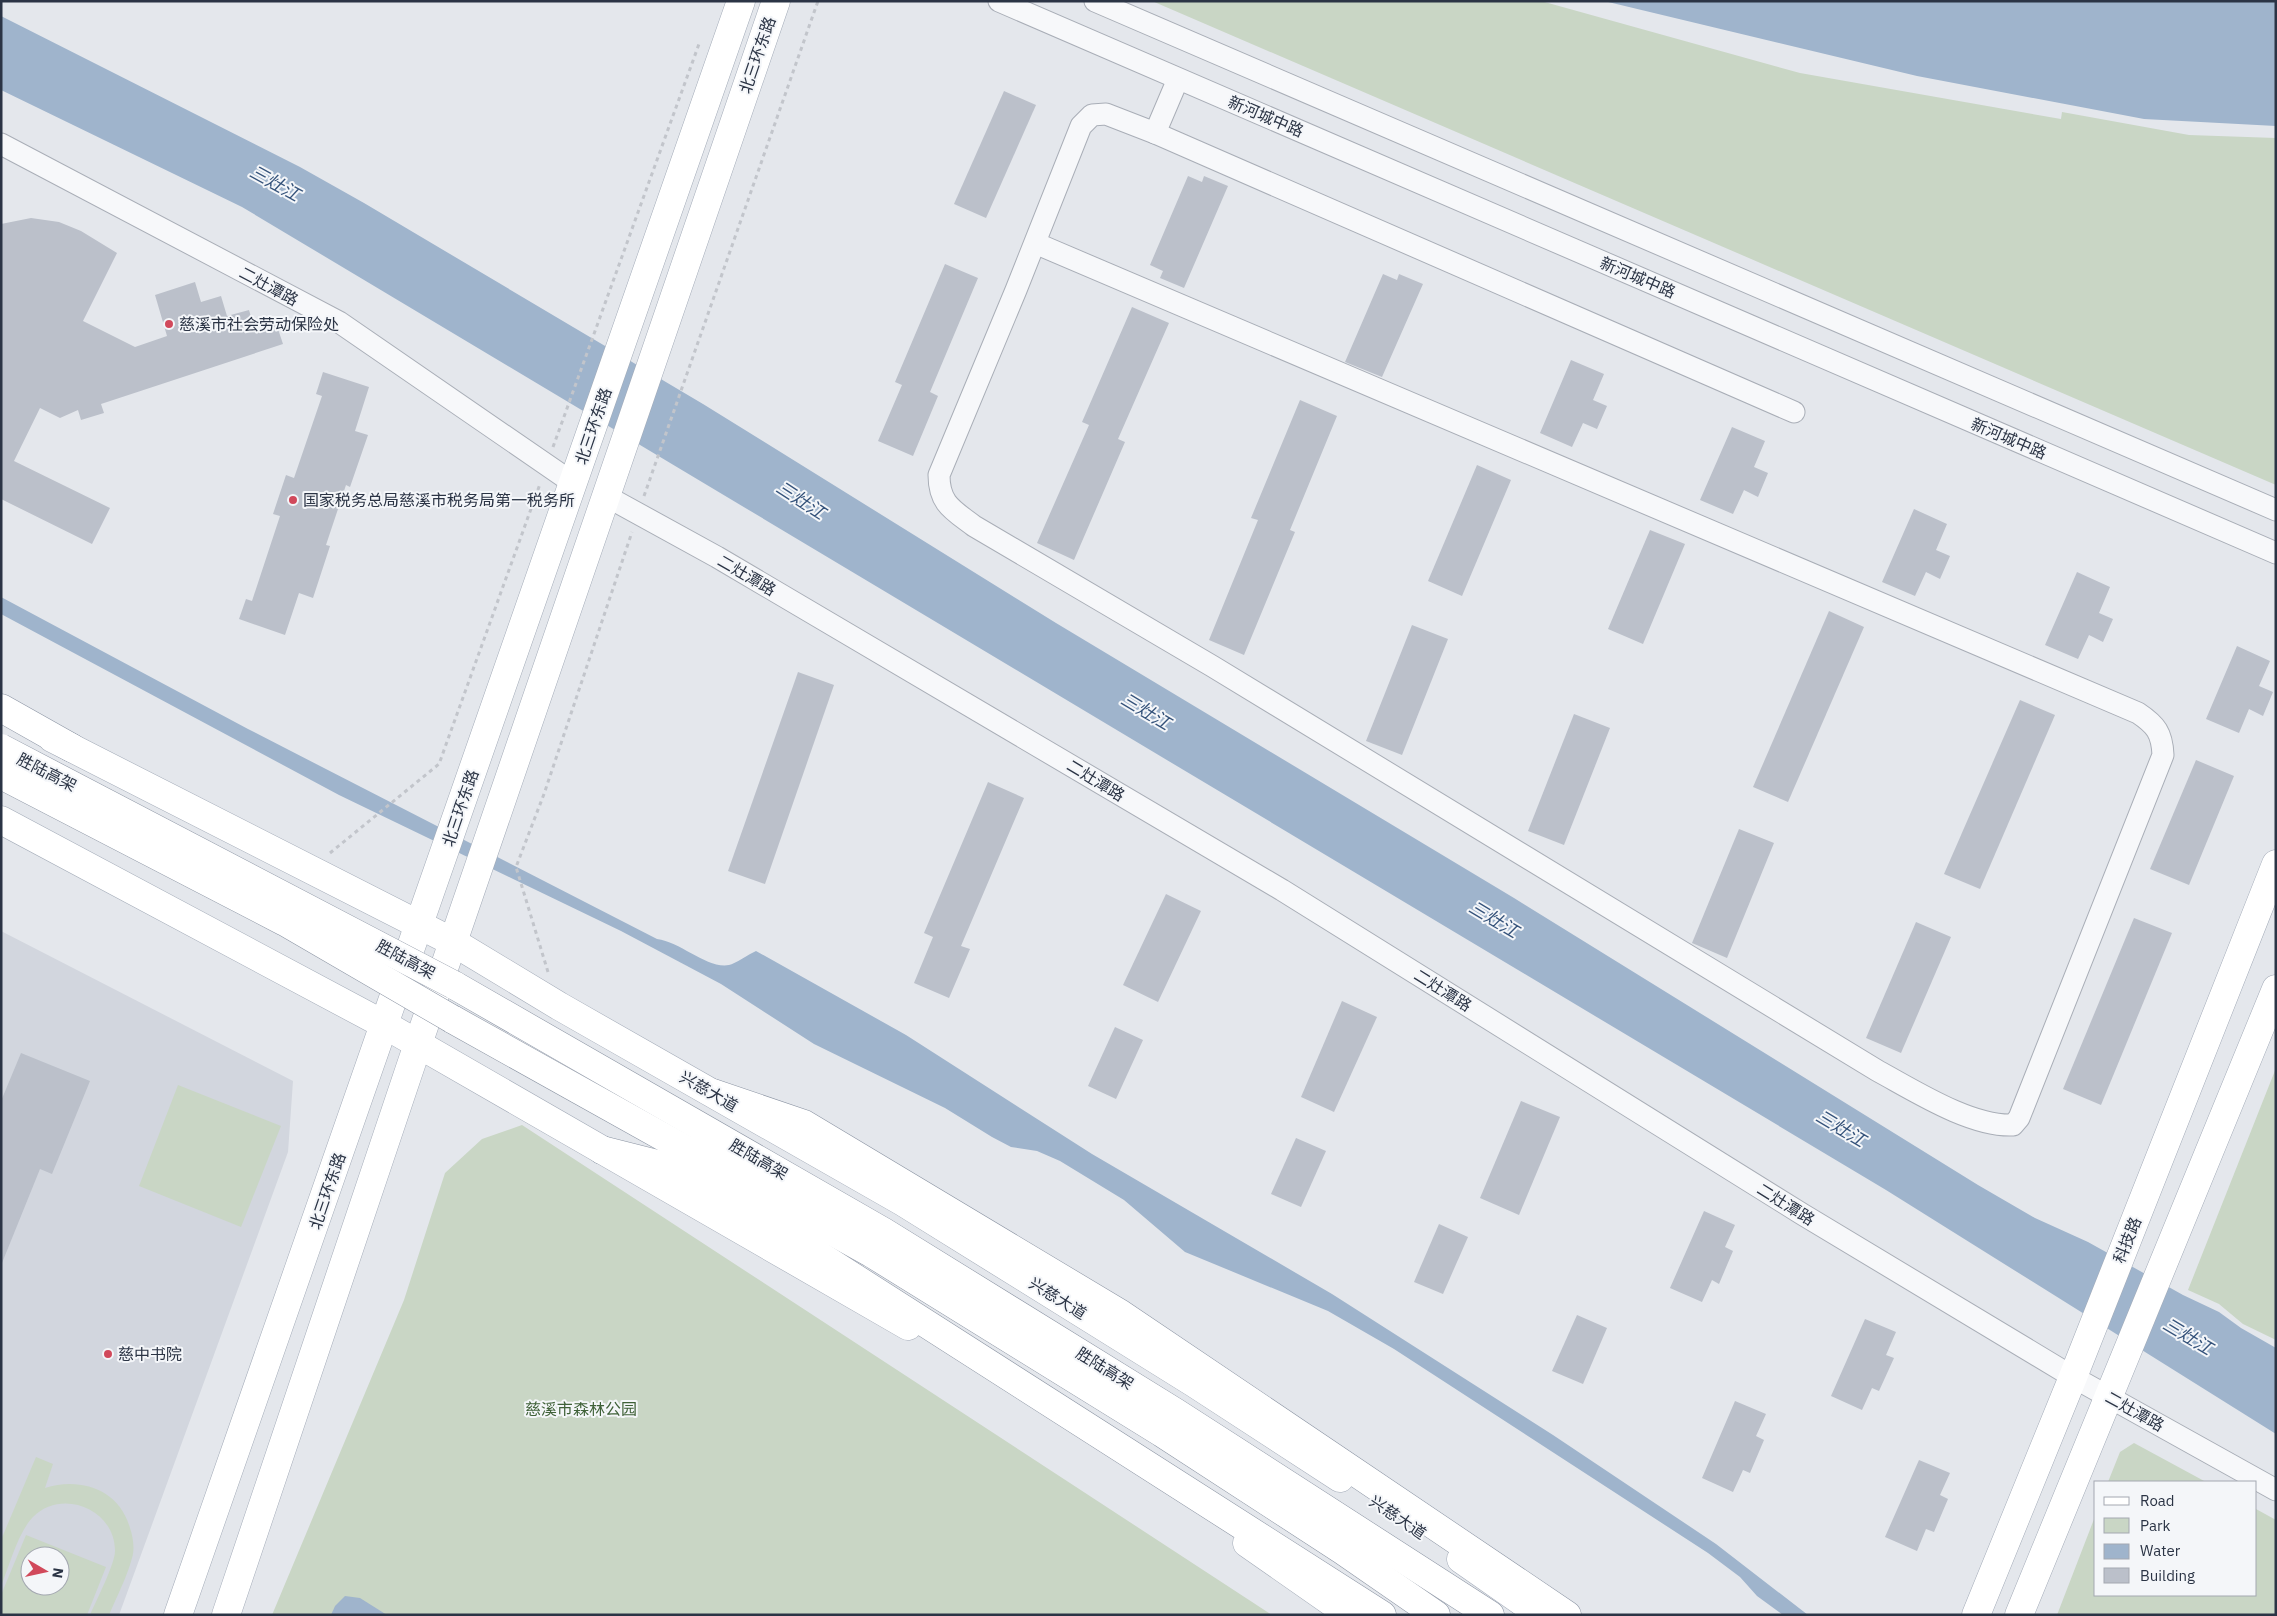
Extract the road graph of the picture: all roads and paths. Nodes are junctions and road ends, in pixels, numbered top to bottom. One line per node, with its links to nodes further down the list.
1 (741, 1): 10 (main road, 北三环东路)
2 (776, 1): 11 (main road, 北三环东路)
3 (1000, 1): 5 (street, 新河城中路)
4 (1095, 1): 12 (street)
5 (1178, 78): 6 (street); 13 (street, 新河城中路)
6 (1155, 133): 8 (street); 9 (street)
7 (1, 144): 10 (street, 二灶潭路)
8 (1035, 243): 8 (street)
9 (1794, 412)
10 (573, 483): 21 (main road, 北三环东路)
11 (606, 496): 22 (main road, 北三环东路); 28 (street, 二灶潭路)
12 (2276, 510)
13 (2276, 553)
14 (1, 708): 17 (main road)
15 (1, 712): 17 (main road)
16 (1, 748): 36 (main road, 胜陆高架, bridge)
17 (72, 748): 21 (main road, 兴慈大道)
18 (1, 775): 35 (main road, 胜陆高架, bridge)
19 (1, 820): 24 (main road)
20 (2276, 864): 28 (main road, 科技路)
21 (419, 924): 22 (main road, 兴慈大道); 24 (main road, 北三环东路)
22 (453, 942): 25 (main road, 北三环东路); 26 (main road, 兴慈大道)
23 (2276, 989): 29 (main road)
24 (385, 1025): 25 (main road); 31 (main road, 北三环东路)
25 (418, 1044): 27 (main road); 32 (main road, 北三环东路)
26 (713, 1093): 37 (main road, 兴慈大道); 38 (main road)
27 (602, 1150): 33 (main road); 34 (main road)
28 (2073, 1377): 29 (street, 二灶潭路); 39 (main road, 科技路)
29 (2110, 1396): 30 (street, 二灶潭路); 40 (main road)
30 (2276, 1490)
31 (178, 1615)
32 (226, 1615)
33 (1350, 1615)
34 (1382, 1615)
35 (1436, 1615)
36 (1490, 1615)
37 (1541, 1615)
38 (1567, 1615)
39 (1976, 1615)
40 (2019, 1615)

